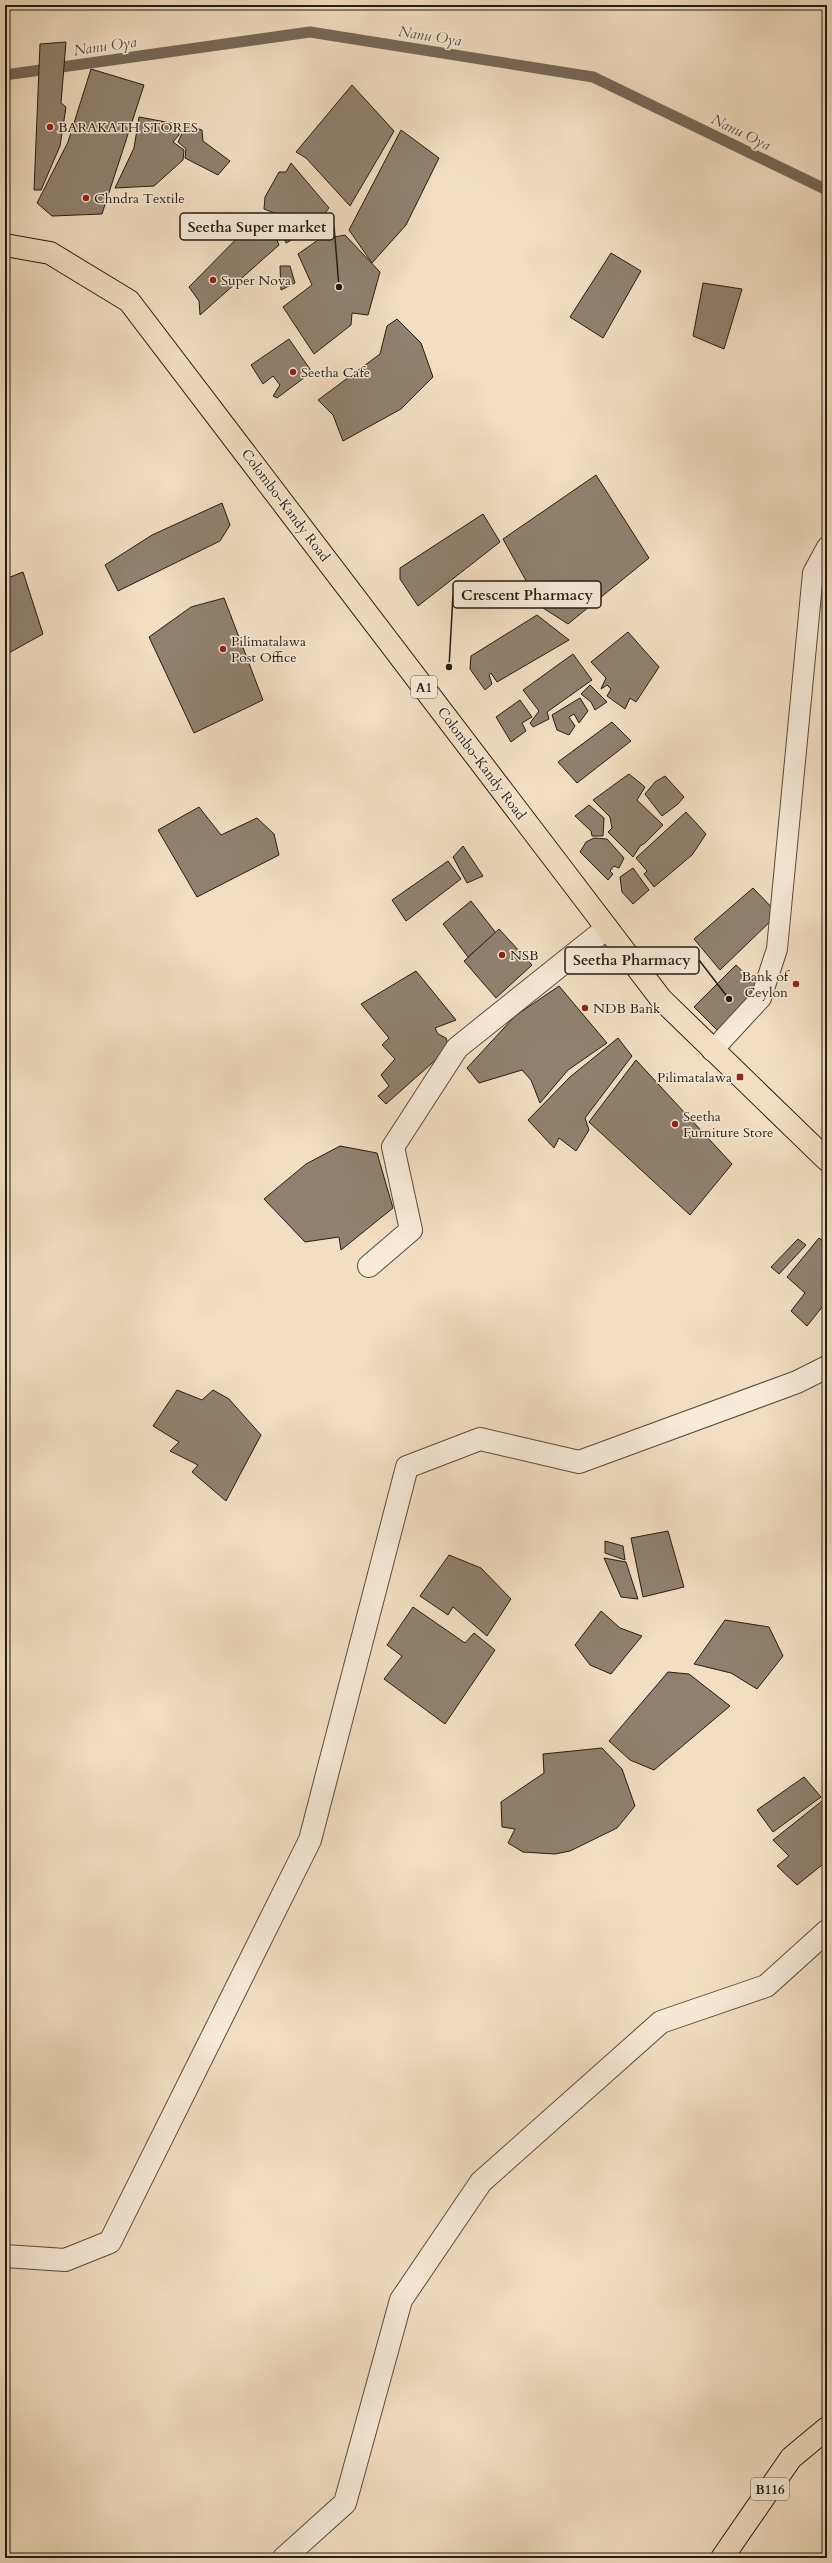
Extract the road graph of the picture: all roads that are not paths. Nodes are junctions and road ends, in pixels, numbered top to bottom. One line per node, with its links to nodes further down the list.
1 (5, 244): 3 (main road, Colombo-Kandy Road / A1)
2 (827, 547): 4 (lane)
3 (607, 928): 4 (main road, Colombo-Kandy Road / A1); 6 (street)
4 (712, 1051): 5 (main road, Colombo-Kandy Road / A1)
5 (827, 1160)
6 (369, 1266)
7 (827, 1367): 9 (street)
8 (827, 1931): 11 (street)
9 (5, 2256)
10 (827, 2428): 12 (main road, B116)
11 (284, 2558)
12 (722, 2558)

